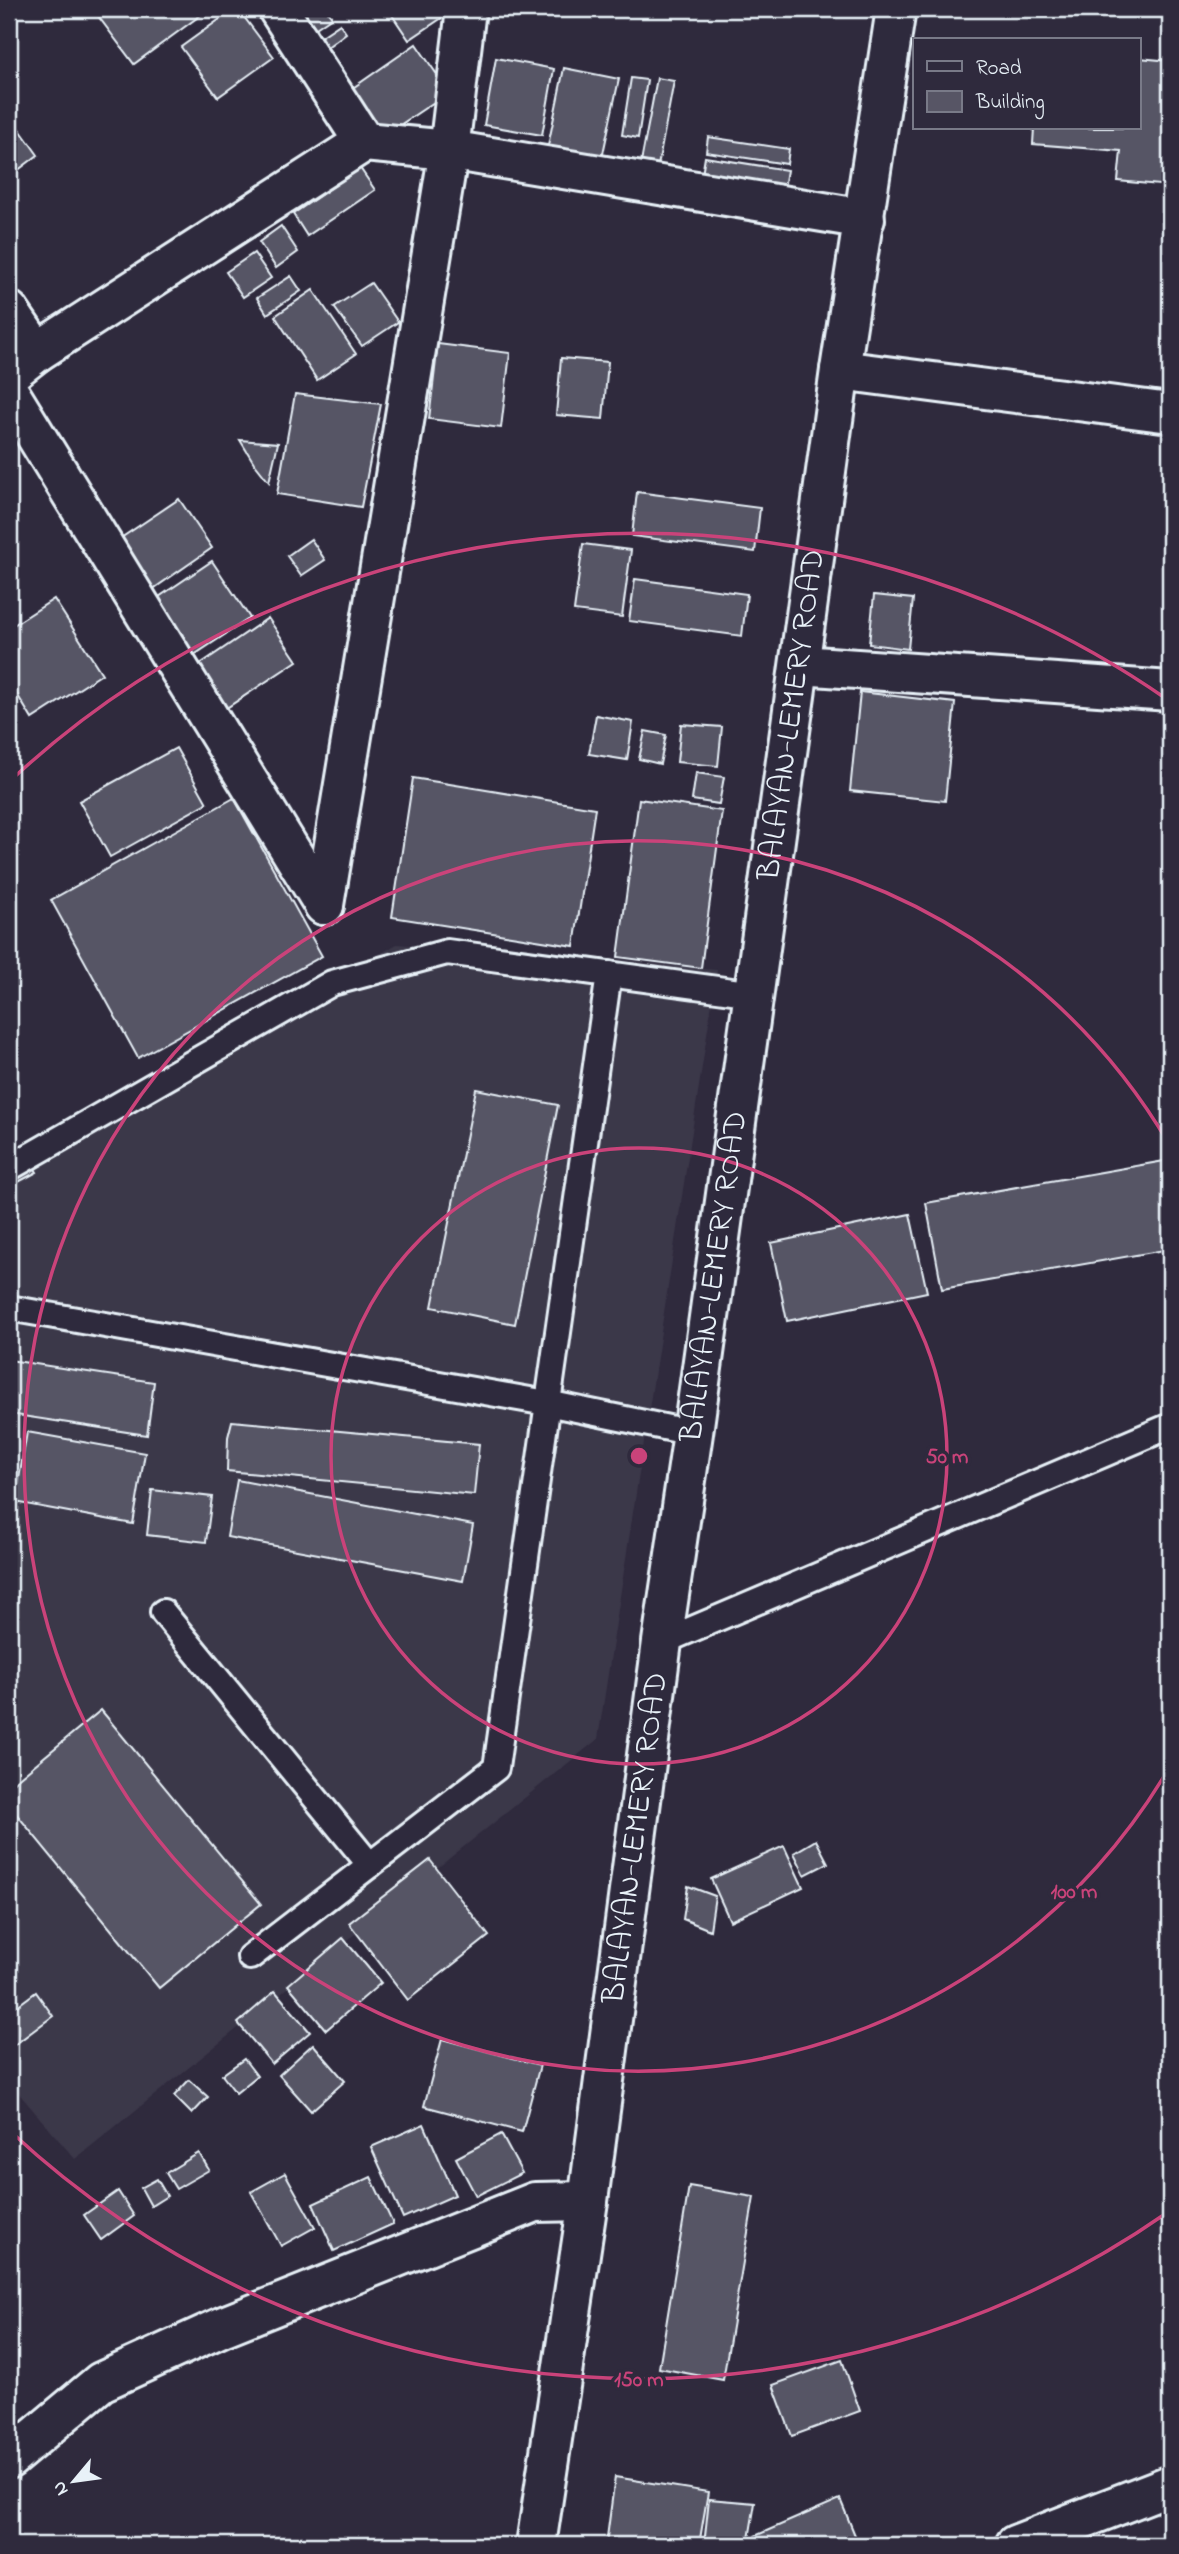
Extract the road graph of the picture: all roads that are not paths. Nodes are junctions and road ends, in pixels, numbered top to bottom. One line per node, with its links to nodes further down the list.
1 (278, 9): 4 (street)
2 (466, 9): 5 (street)
3 (896, 9): 6 (street, BALAYAN-LEMERY ROAD)
4 (363, 142): 5 (street); 8 (street)
5 (449, 150): 6 (street); 10 (street)
6 (866, 219): 9 (street, BALAYAN-LEMERY ROAD)
7 (9, 311): 8 (street)
8 (23, 363)
9 (841, 370): 11 (street); 12 (street, BALAYAN-LEMERY ROAD)
10 (9, 392)
11 (1170, 413)
12 (800, 665): 13 (street); 15 (street, BALAYAN-LEMERY ROAD)
13 (1170, 691)
14 (609, 974): 15 (lane); 16 (lane); 18 (lane)
15 (754, 994): 20 (street, BALAYAN-LEMERY ROAD)
16 (9, 1168)
17 (9, 1308): 18 (lane)
18 (547, 1403): 20 (lane); 23 (lane)
19 (1170, 1426): 22 (lane)
20 (694, 1433): 22 (street, BALAYAN-LEMERY ROAD)
21 (163, 1612): 23 (lane)
22 (662, 1642): 25 (street, BALAYAN-LEMERY ROAD)
23 (370, 1865): 24 (lane)
24 (250, 1957)
25 (588, 2202): 26 (street); 29 (street, BALAYAN-LEMERY ROAD)
26 (9, 2459)
27 (1170, 2485): 28 (street)
28 (1033, 2542)
29 (536, 2545)

